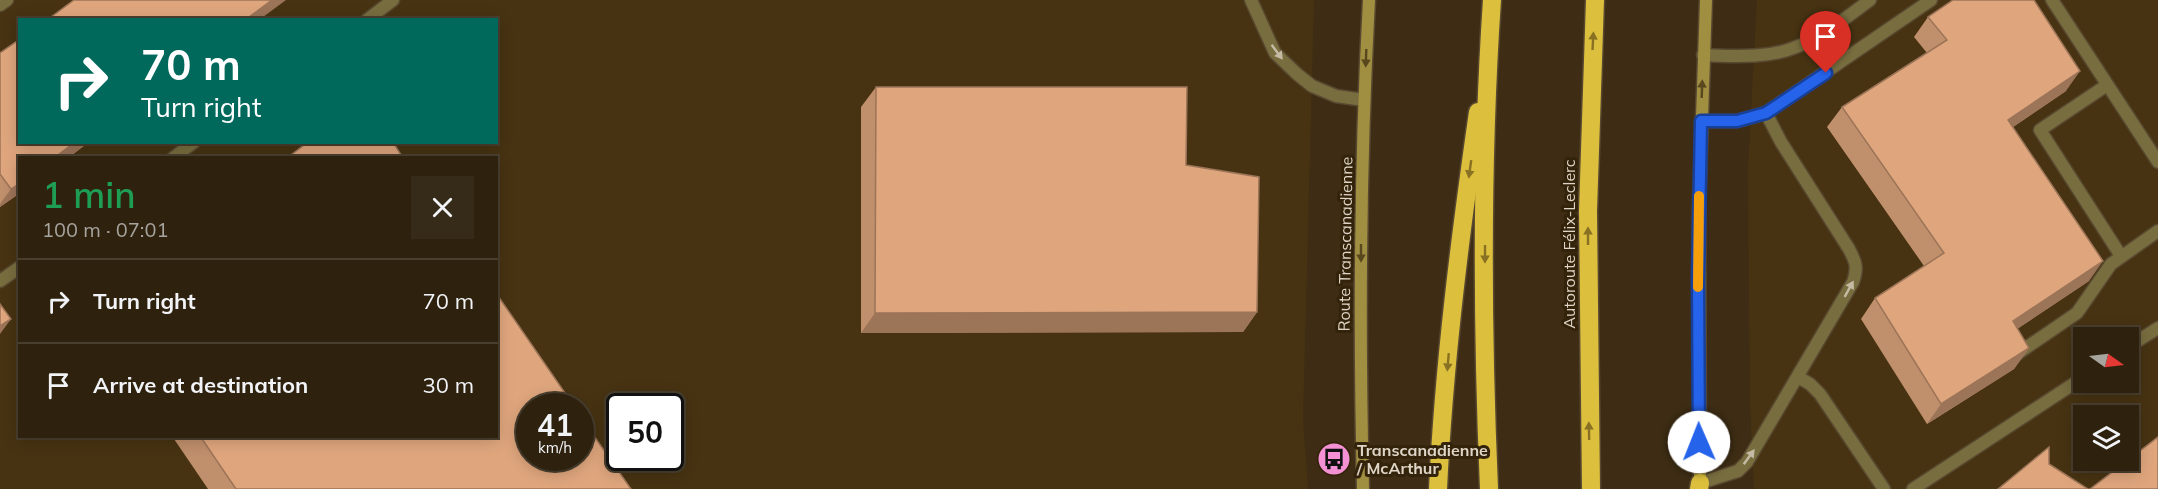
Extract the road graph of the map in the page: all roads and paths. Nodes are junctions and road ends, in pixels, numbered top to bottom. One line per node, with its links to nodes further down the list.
1 (7, 0): 11 (lane)
2 (393, 0): 12 (lane)
3 (1251, 0): 16 (lane, one-way to 16)
4 (1369, 0): 16 (main road, Route Transcanadienne, one-way to 16)
5 (1492, 0): 13 (highway)
6 (1595, 0): 35 (highway, Autoroute Félix-Leclerc, one-way to 6)
7 (1707, 0): 14 (main road)
8 (1870, 0): 14 (lane)
9 (1931, 0): 17 (lane)
10 (2052, 0): 15 (lane)
11 (0, 5)
12 (370, 18)
13 (1490, 27): 33 (highway, one-way to 33); 34 (highway, one-way to 34)
14 (1703, 56): 18 (main road, one-way to 14)
15 (2107, 85): 21 (lane); 23 (lane)
16 (1364, 100): 32 (main road, Route Transcanadienne, one-way to 32)
17 (1766, 113): 18 (lane); 29 (lane, one-way to 17)
18 (1701, 121): 31 (main road)
19 (192, 144): 20 (lane)
20 (176, 156)
21 (2158, 162)
22 (2158, 231): 23 (lane)
23 (2121, 256): 28 (lane)
24 (18, 268): 25 (lane)
25 (0, 281)
26 (2158, 328): 27 (lane)
27 (2139, 340)
28 (2013, 357)
29 (1798, 377): 31 (lane, one-way to 29); 36 (lane)
30 (2073, 384): 37 (lane)
31 (1700, 487)
32 (1363, 489)
33 (1438, 489)
34 (1489, 489)
35 (1591, 489)
36 (1884, 489)
37 (1913, 489)

